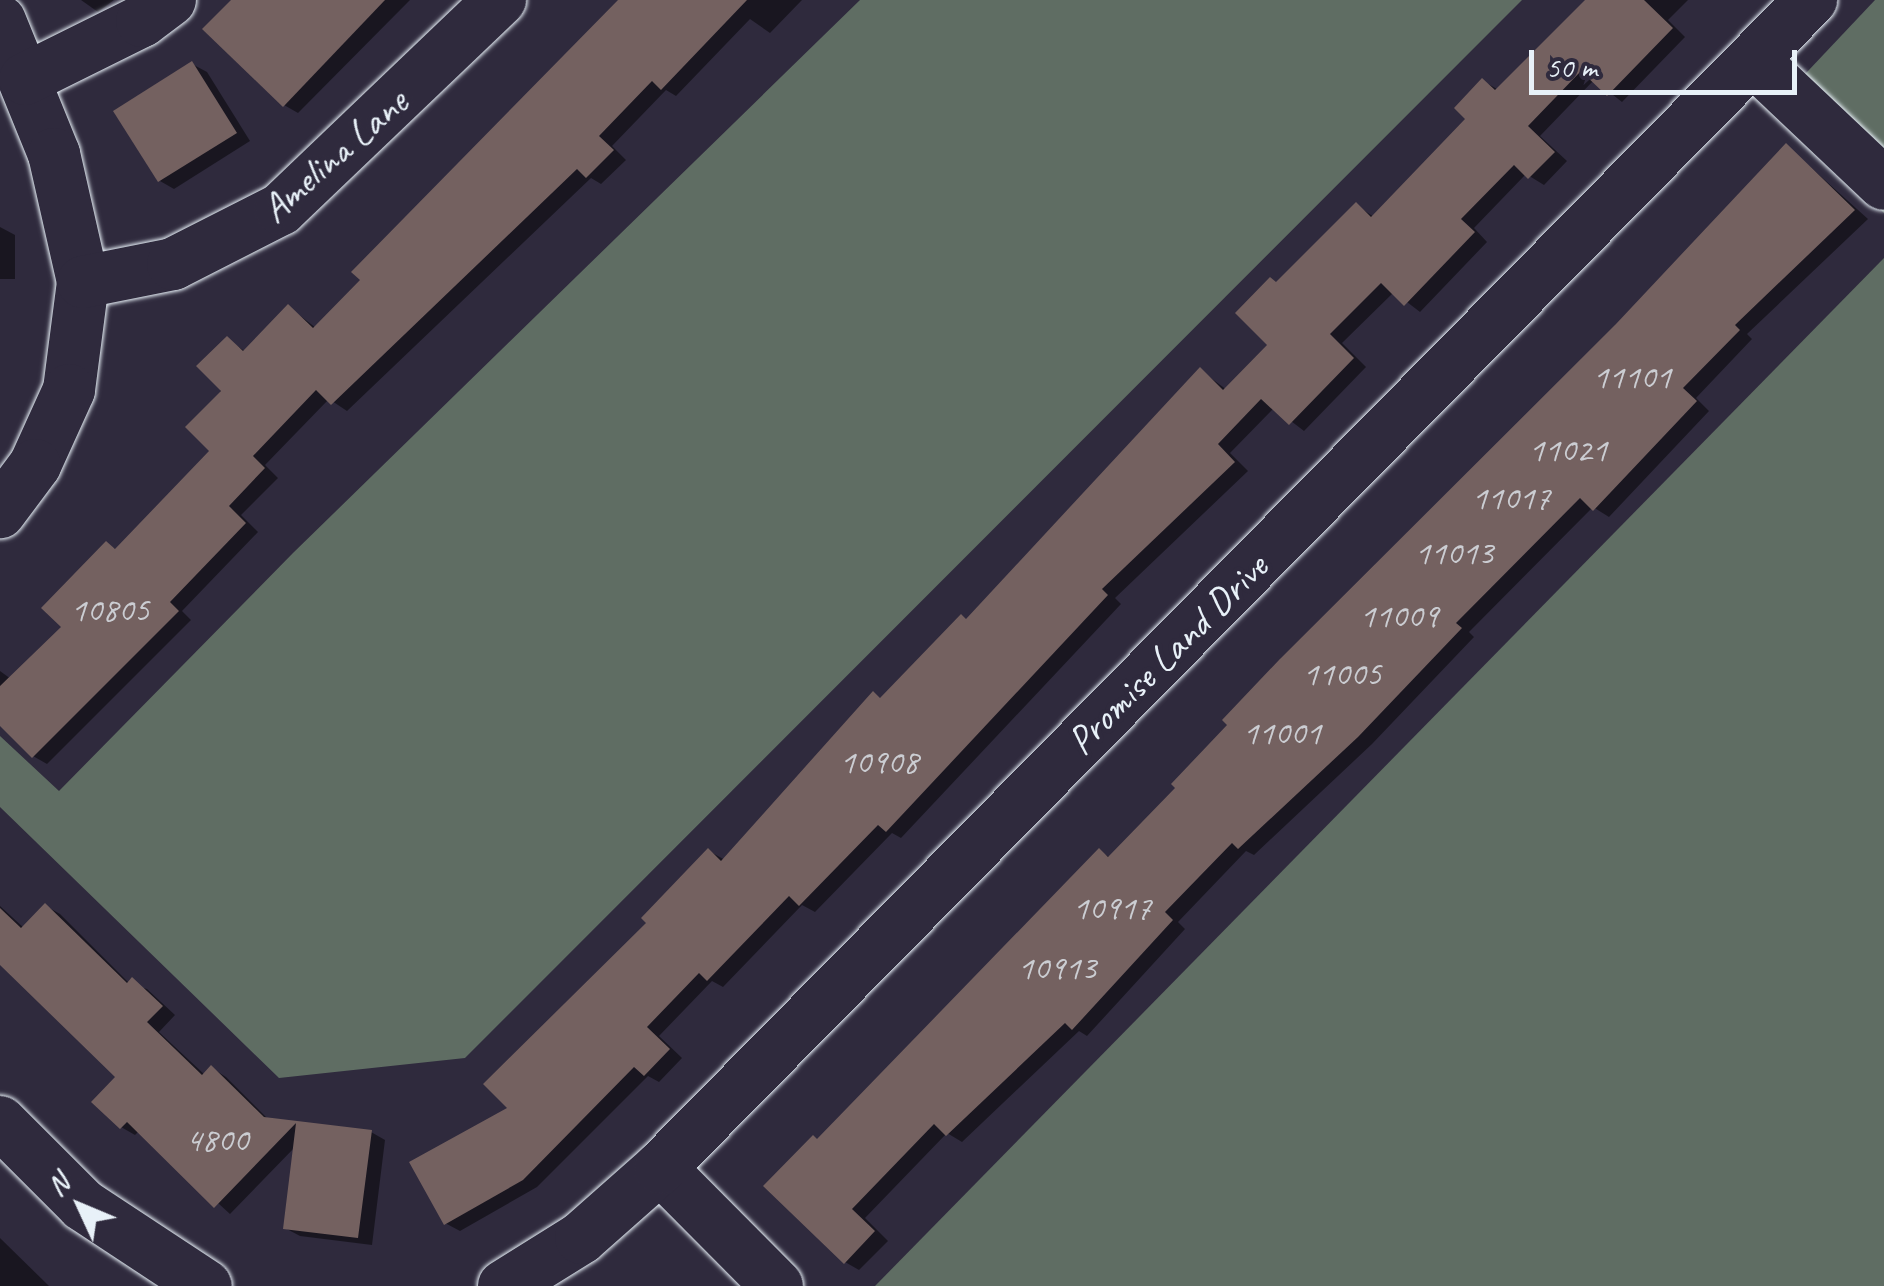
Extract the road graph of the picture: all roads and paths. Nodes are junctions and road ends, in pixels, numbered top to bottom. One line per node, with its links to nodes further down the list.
1 (170, 0): 6 (street)
2 (500, 0): 8 (street, Amelina Lane)
3 (1811, 0): 5 (street, Promise Land Drive)
4 (0, 22): 6 (street)
5 (1753, 60): 7 (street); 11 (street, Promise Land Drive)
6 (25, 79): 8 (street)
7 (1884, 184)
8 (83, 282): 9 (street)
9 (0, 512)
10 (0, 1122): 12 (street)
11 (660, 1168): 13 (street, Promise Land Drive); 14 (street)
12 (206, 1286)
13 (504, 1286)
14 (776, 1286)

